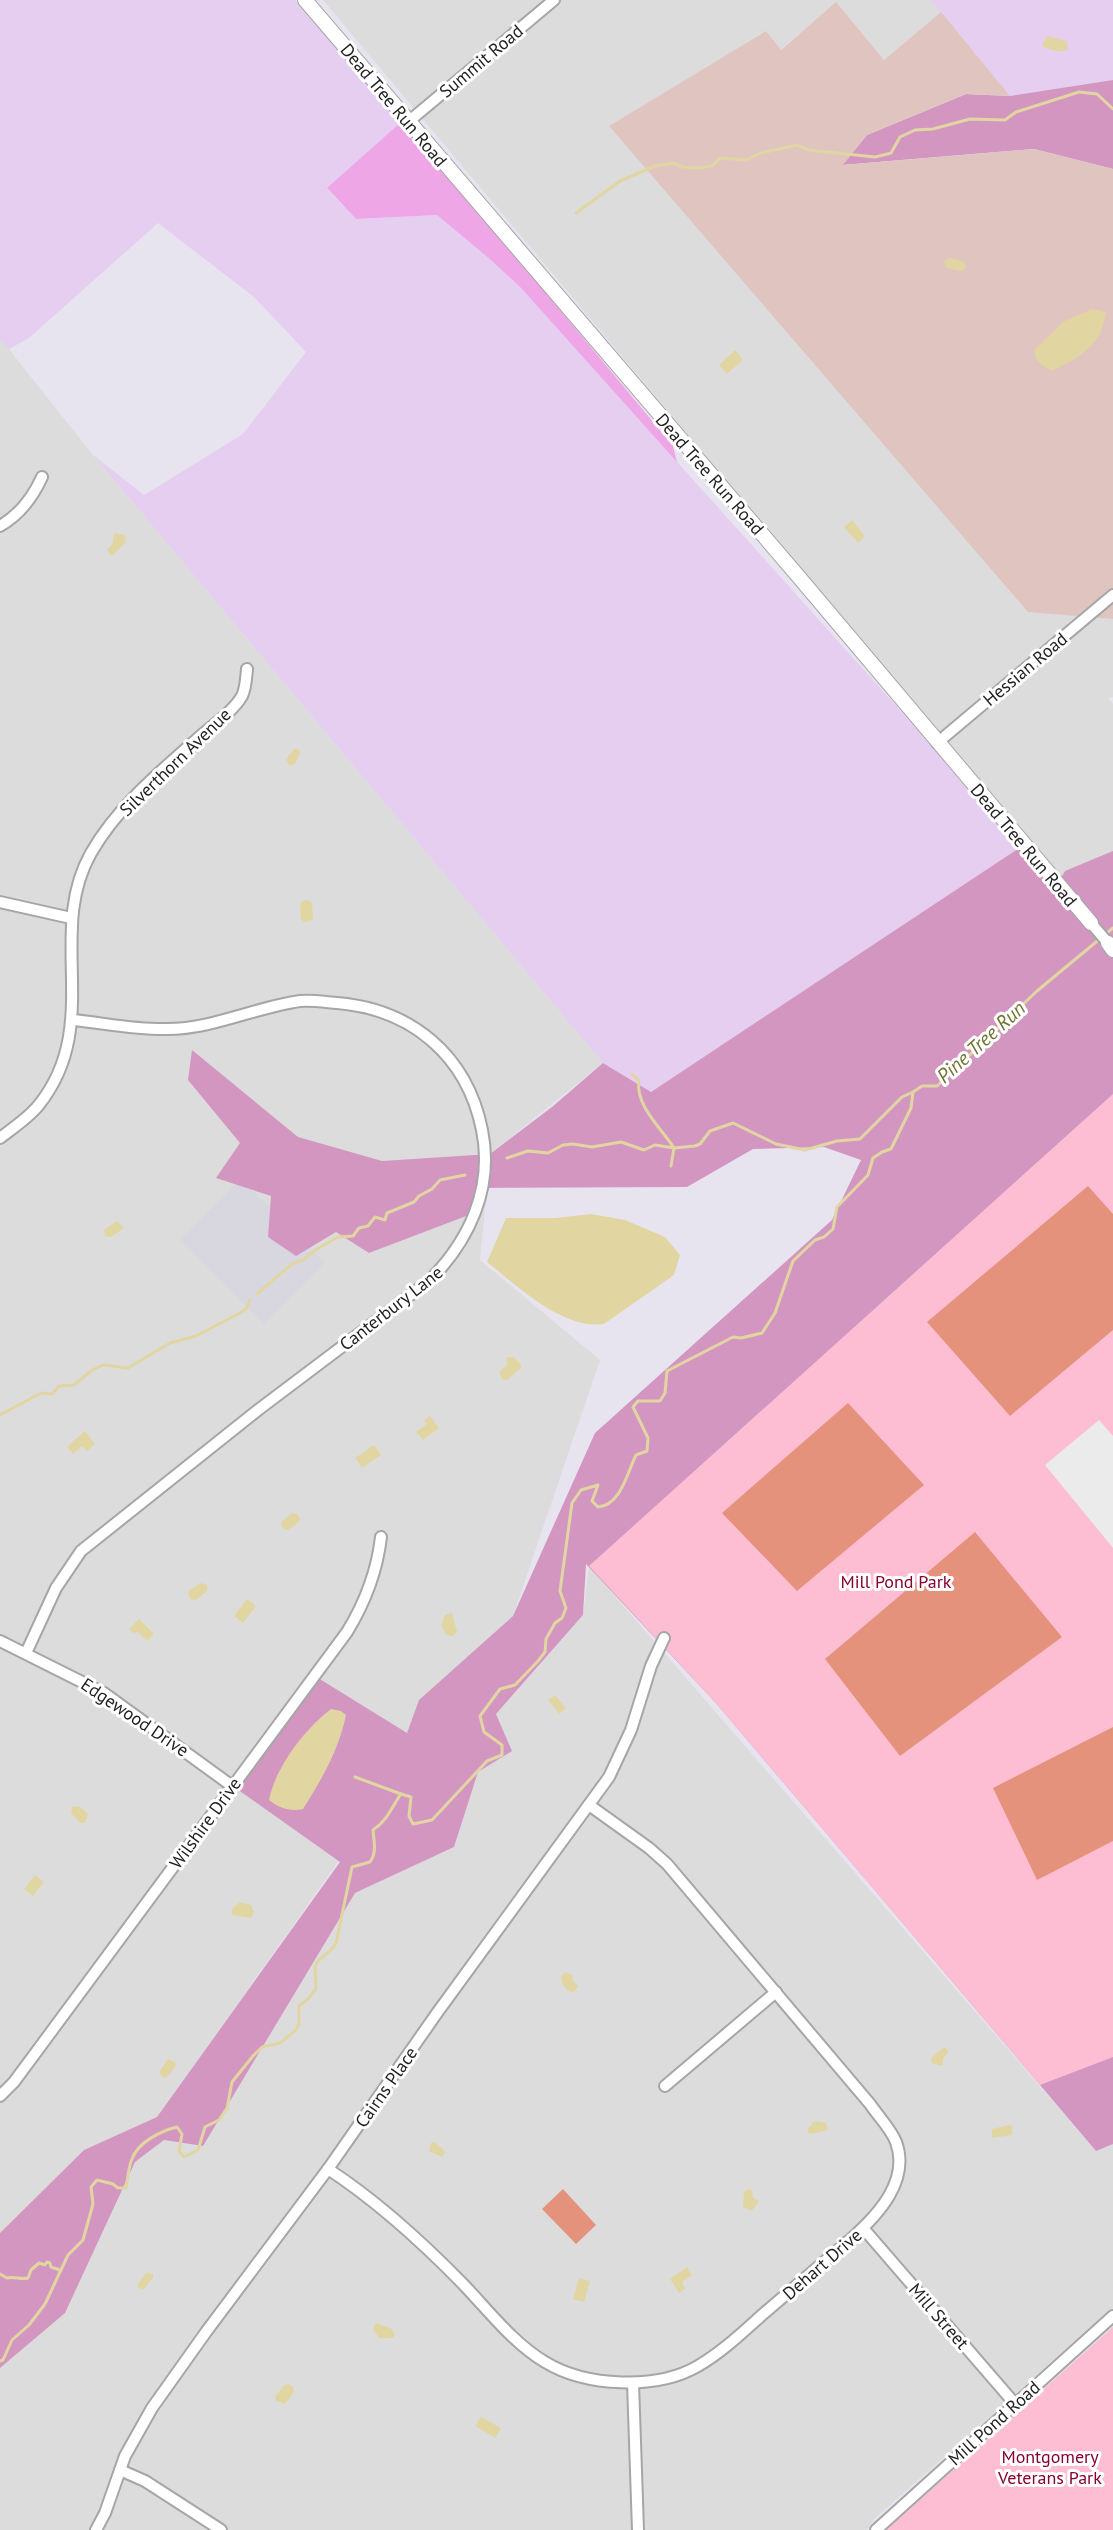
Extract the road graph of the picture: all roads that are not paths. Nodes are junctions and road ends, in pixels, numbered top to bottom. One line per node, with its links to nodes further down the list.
1 (305, 0): 3 (street, Dead Tree Run Road)
2 (554, 0): 3 (street, Summit Road)
3 (408, 122): 8 (street, Dead Tree Run Road)
4 (42, 477): 5 (street)
5 (0, 526)
6 (1113, 595): 8 (street, Hessian Road)
7 (247, 669): 10 (street, Silverthorn Avenue)
8 (937, 743): 11 (street, Dead Tree Run Road)
9 (0, 902): 10 (street)
10 (71, 918): 13 (street, Silverthorn Avenue)
11 (1090, 923): 12 (street, Dead Tree Run Road)
12 (1110, 946)
13 (73, 1020): 14 (street, Silverthorn Avenue); 18 (street, Canterbury Lane)
14 (0, 1138)
15 (381, 1537): 19 (street, Wilshire Drive)
16 (664, 1638): 20 (street, Cairns Place)
17 (0, 1641): 18 (street, Edgewood Drive)
18 (26, 1653): 19 (street, Edgewood Drive)
19 (232, 1786): 23 (street, Wilshire Drive)
20 (589, 1805): 21 (street, Dehart Drive); 24 (street, Cairns Place)
21 (776, 1992): 22 (street); 25 (street, Dehart Drive)
22 (665, 2086)
23 (0, 2096)
24 (328, 2169): 27 (street, Dehart Drive); 29 (street, Cairns Place)
25 (863, 2228): 27 (street, Dehart Drive); 28 (street, Mill Street)
26 (1113, 2316): 28 (street, Mill Pond Road)
27 (633, 2383): 32 (street)
28 (1016, 2404): 33 (street, Mill Pond Road)
29 (120, 2470): 30 (street, Cairns Place); 31 (street)
30 (96, 2530)
31 (221, 2530)
32 (638, 2530)
33 (876, 2530)

